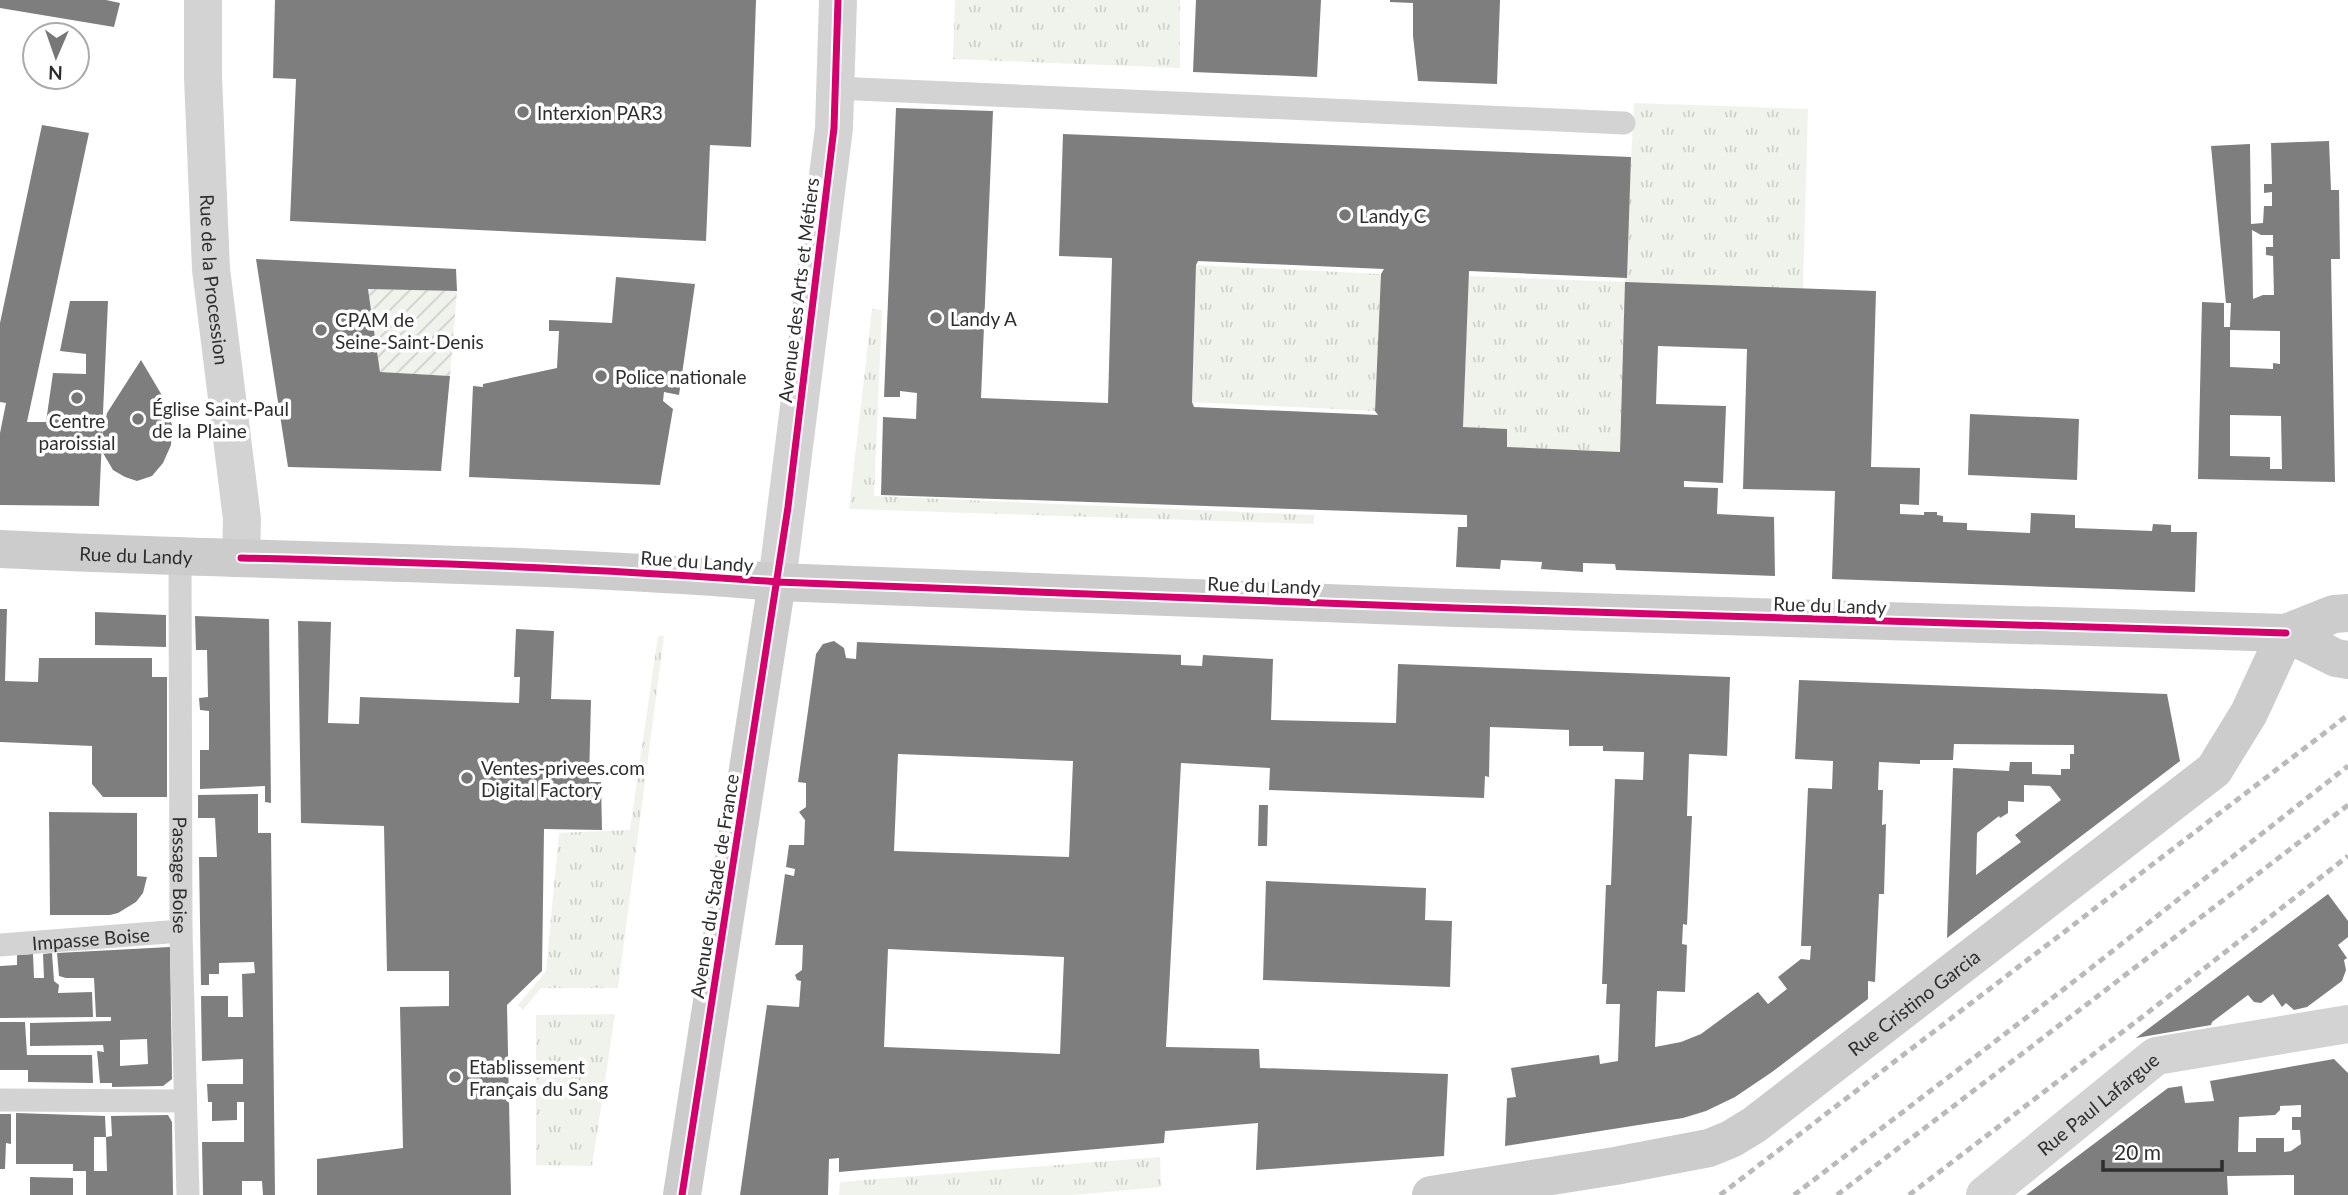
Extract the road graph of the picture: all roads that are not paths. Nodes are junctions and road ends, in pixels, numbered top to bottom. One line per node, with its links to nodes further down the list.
1 (203, 0): 7 (street, Rue de la Procession)
2 (838, 0): 3 (street, Avenue des Arts et Métiers)
3 (835, 88): 4 (lane); 8 (street, Avenue des Arts et Métiers)
4 (1624, 122)
5 (0, 549): 6 (main road, Rue du Landy)
6 (180, 556): 7 (main road, Rue du Landy); 12 (lane, Passage Boise)
7 (241, 558): 8 (main road, Rue du Landy)
8 (777, 582): 10 (main road, Rue du Landy); 18 (main road, Avenue du Stade de France)
9 (2348, 613): 10 (main road, Rue du Landy)
10 (2286, 633): 11 (main road, Rue du Landy); 19 (main road, Rue Cristino Garcia)
11 (2348, 660)
12 (181, 930): 13 (lane, Impasse Boise); 16 (lane, Passage Boise)
13 (0, 945)
14 (2348, 1024): 20 (street, Rue Paul Lafargue)
15 (0, 1100): 16 (lane)
16 (185, 1101): 17 (lane, Passage Boise)
17 (188, 1195)
18 (682, 1195)
19 (1431, 1195)
20 (1985, 1195)

